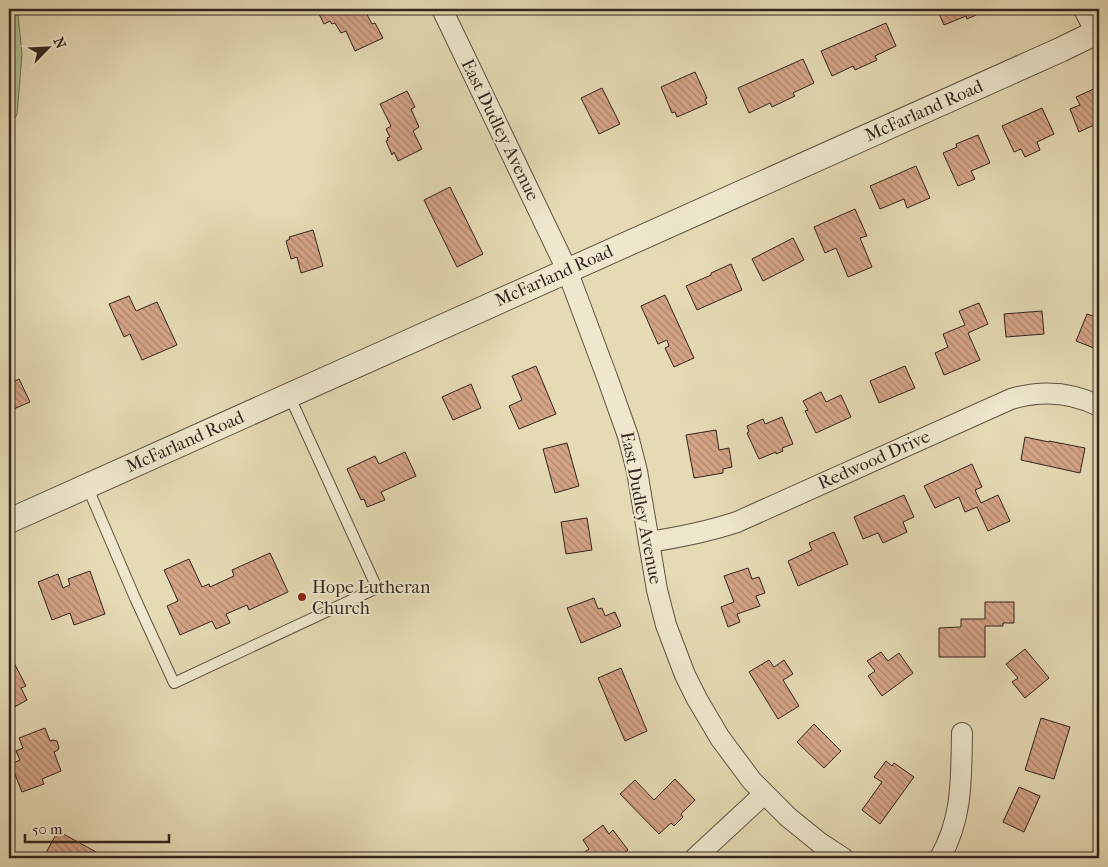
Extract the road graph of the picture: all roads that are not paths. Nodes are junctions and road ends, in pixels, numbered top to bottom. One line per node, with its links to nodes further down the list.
1 (442, 9): 4 (street, East Dudley Avenue)
2 (1086, 9): 3 (street)
3 (1098, 31): 4 (street, McFarland Road)
4 (567, 270): 5 (street, McFarland Road); 9 (street, East Dudley Avenue)
5 (289, 395): 7 (street, McFarland Road); 7 (lane)
6 (1099, 406): 9 (street, Redwood Drive)
7 (87, 486): 8 (street, McFarland Road)
8 (9, 521)
9 (649, 542): 11 (street, East Dudley Avenue)
10 (962, 734): 14 (street)
11 (764, 794): 12 (street); 13 (street, East Dudley Avenue)
12 (695, 858)
13 (843, 858)
14 (940, 858)

